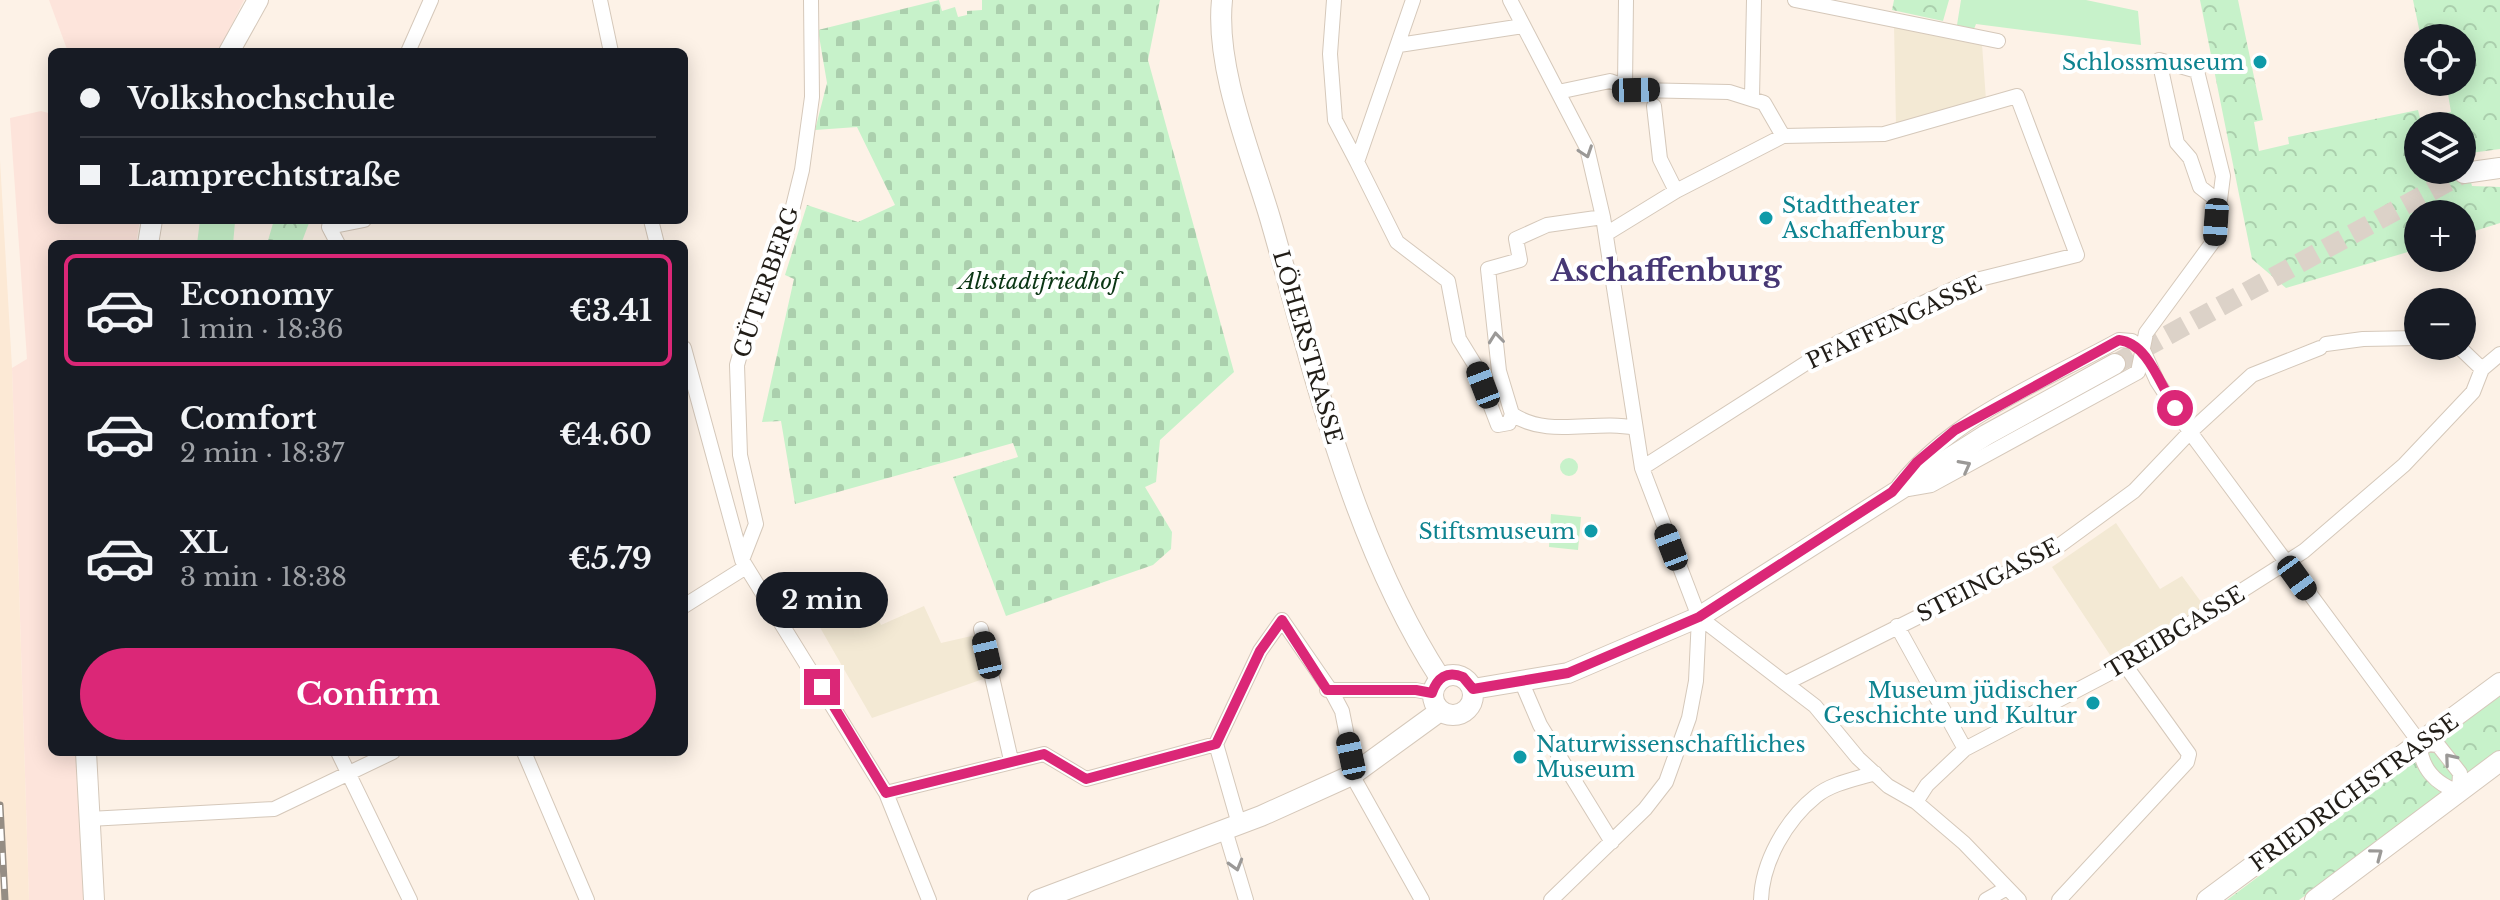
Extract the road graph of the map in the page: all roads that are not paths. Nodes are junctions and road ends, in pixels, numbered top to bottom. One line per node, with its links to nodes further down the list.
1 (258, 0): 15 (main road)
2 (431, 0): 16 (street)
3 (600, 0): 17 (street)
4 (811, 0): 44 (street, GÜTERBERG)
5 (1222, 0): 56 (main road, LÖHERSTRASSE)
6 (1334, 0): 23 (street)
7 (1413, 0): 14 (street)
8 (1510, 0): 12 (street)
9 (1626, 0): 18 (street)
10 (1754, 0): 21 (street)
11 (1795, 0): 13 (street)
12 (1523, 26): 14 (street); 19 (street)
13 (1998, 41)
14 (1399, 45): 23 (street)
15 (231, 48)
16 (410, 48)
17 (610, 48)
18 (1625, 86): 19 (street); 20 (street)
19 (1558, 92): 28 (street, one-way to 28)
20 (1654, 97): 21 (street); 26 (street)
21 (1752, 97): 22 (street)
22 (1783, 136): 26 (street); 42 (street, PFAFFENGASSE)
23 (1357, 162): 39 (street)
24 (2500, 168): 25 (main road)
25 (2476, 171)
26 (1676, 191): 29 (street)
27 (2218, 201): 27 (street); 31 (street)
28 (1603, 217): 29 (street); 39 (street, one-way to 28)
29 (1606, 234): 40 (street)
30 (2404, 338): 41 (street, STEINGASSE)
31 (2142, 348): 37 (street); 38 (street); 43 (street)
32 (2500, 354): 36 (street)
33 (2473, 360): 36 (street)
34 (688, 362): 44 (street)
35 (2115, 364): 43 (main road)
36 (2482, 369): 45 (street, TREIBGASSE)
37 (2138, 372): 38 (street); 43 (street, one-way to 37)
38 (2157, 381): 41 (street)
39 (1512, 414): 40 (street)
40 (1635, 428): 42 (street)
41 (2190, 432): 45 (street); 48 (street, STEINGASSE)
42 (1642, 468): 47 (street)
43 (1892, 492): 47 (main road)
44 (744, 564): 46 (street); 70 (street)
45 (2286, 564): 50 (street, TREIBGASSE); 57 (street)
46 (688, 603)
47 (1699, 617): 51 (street); 52 (main road); 74 (street)
48 (1897, 626): 51 (street, STEINGASSE); 59 (street)
49 (981, 629): 64 (street)
50 (2125, 665): 59 (street, TREIBGASSE); 87 (street)
51 (1788, 682): 68 (street)
52 (1522, 683): 54 (main road); 74 (street)
53 (2500, 683): 57 (main road, FRIEDRICHSTRASSE)
54 (1473, 689): 56 (main road); 56 (main road)
55 (1327, 690): 56 (street); 58 (street); 66 (street)
56 (1437, 694): 66 (main road)
57 (2420, 743): 69 (street); 69 (street, one-way to 57); 88 (main road, FRIEDRICHSTRASSE)
58 (1216, 744): 64 (street); 73 (street)
59 (1965, 749): 71 (street, TREIBGASSE)
60 (86, 756): 72 (main road)
61 (340, 756): 67 (street)
62 (384, 756): 67 (street)
63 (526, 756): 79 (street)
64 (1011, 760): 70 (street)
65 (2500, 761): 69 (main road)
66 (1351, 765): 73 (main road); 76 (street)
67 (349, 772): 72 (street); 78 (street)
68 (1875, 773): 71 (street); 84 (street)
69 (2459, 792): 89 (main road, one-way to 69)
70 (886, 793): 80 (street)
71 (1916, 802): 75 (street)
72 (89, 819): 77 (main road)
73 (1232, 827): 81 (main road); 82 (street, one-way to 82)
74 (1612, 842): 83 (street)
75 (2007, 888): 85 (street); 86 (street)
76 (1418, 899)
77 (94, 900)
78 (410, 900)
79 (587, 900)
80 (929, 900)
81 (1038, 900)
82 (1246, 900)
83 (1551, 900)
84 (1761, 900)
85 (1986, 900)
86 (2019, 900)
87 (2059, 900)
88 (2207, 900)
89 (2315, 900)

